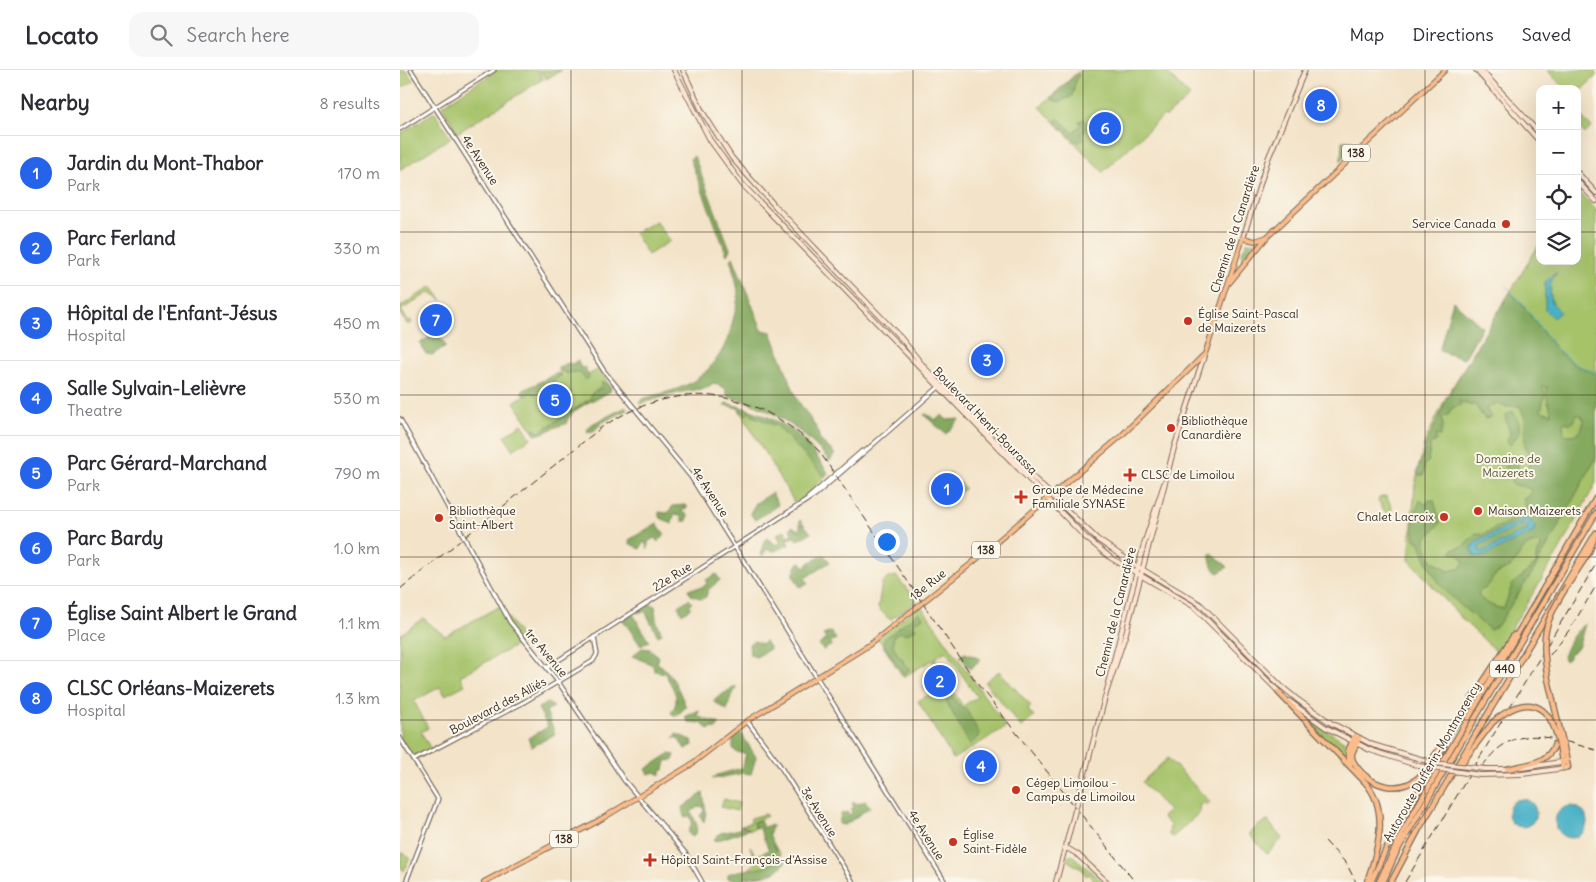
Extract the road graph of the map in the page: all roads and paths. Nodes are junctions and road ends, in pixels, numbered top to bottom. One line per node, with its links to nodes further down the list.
1 (412, 70): 9 (street, 4e Avenue)
2 (494, 70): 9 (street)
3 (674, 70): 21 (main road, Boulevard Henri-Bourassa)
4 (682, 70): 21 (main road, Boulevard Henri-Bourassa)
5 (1305, 70): 18 (main road, Chemin de la Canardière)
6 (1446, 70): 17 (main road, 138)
7 (1476, 70): 12 (main road)
8 (1481, 70): 11 (main road)
9 (436, 107): 10 (street); 29 (street, 4e Avenue)
10 (400, 129)
11 (1536, 130)
12 (1536, 138)
13 (1580, 175): 15 (main road)
14 (1581, 185): 16 (main road)
15 (1596, 193)
16 (1596, 202)
17 (1267, 237): 18 (main road); 19 (main road, 138)
18 (1243, 238): 19 (main road, Chemin de la Canardière / 138)
19 (1228, 284): 20 (main road, Chemin de la Canardière / 138)
20 (1205, 354): 23 (main road, Chemin de la Canardière); 24 (main road, 18e Rue / 138)
21 (940, 387): 24 (main road, Boulevard Henri-Bourassa); 26 (main road, Boulevard Henri-Bourassa); 29 (street, 22e Rue)
22 (400, 419): 36 (street, 1re Avenue)
23 (1165, 482): 30 (main road, Chemin de la Canardière); 31 (main road, Chemin de la Canardière)
24 (1051, 495): 26 (main road, 18e Rue / 138); 30 (main road, Boulevard Henri-Bourassa)
25 (1596, 497): 34 (highway, Autoroute Dufferin-Montmorency / 440)
26 (1047, 499): 32 (main road, Boulevard Henri-Bourassa); 37 (main road, 18e Rue / 138)
27 (1596, 513): 54 (highway, Autoroute Dufferin-Montmorency / 440)
28 (1596, 533): 46 (highway, bridge); 53 (highway)
29 (736, 548): 35 (street, 22e Rue); 37 (street, 4e Avenue)
30 (1138, 567): 31 (main road, Boulevard Henri-Bourassa); 32 (main road, Chemin de la Canardière)
31 (1143, 570): 33 (main road, Chemin de la Canardière); 43 (main road, Boulevard Henri-Bourassa)
32 (1136, 573): 33 (main road, Boulevard Henri-Bourassa); 39 (main road, Chemin de la Canardière)
33 (1142, 576): 39 (main road, Chemin de la Canardière); 40 (main road, Boulevard Henri-Bourassa)
34 (1526, 620): 41 (highway); 54 (highway, Autoroute Dufferin-Montmorency / 440)
35 (594, 637): 36 (street, 22e Rue); 38 (street, Boulevard des Alliés)
36 (548, 667): 38 (street, 1re Avenue)
37 (817, 677): 42 (main road, 18e Rue / 138); 60 (street, 4e Avenue)
38 (559, 682): 47 (street, Boulevard des Alliés); 52 (street, 1re Avenue)
39 (1107, 690): 55 (main road, Chemin de la Canardière)
40 (1278, 692): 45 (main road, Boulevard Henri-Bourassa); 49 (highway)
41 (1464, 712): 49 (highway); 54 (highway)
42 (747, 721): 52 (main road, 18e Rue / 138); 59 (street, 3e Avenue)
43 (1357, 737): 45 (highway); 51 (main road, Boulevard Henri-Bourassa, bridge)
44 (400, 738): 47 (street)
45 (1354, 743): 49 (highway); 50 (main road, Boulevard Henri-Bourassa, bridge)
46 (1559, 744): 48 (highway); 51 (highway); 53 (highway, bridge)
47 (414, 760): 56 (street)
48 (1565, 761): 50 (highway); 51 (main road, Boulevard Henri-Bourassa)
49 (1353, 767): 63 (highway)
50 (1566, 768)
51 (1507, 769)
52 (637, 797): 57 (main road, 138); 58 (street, 1re Avenue)
53 (1436, 800): 66 (highway)
54 (1408, 822): 63 (highway); 64 (highway, Autoroute Dufferin-Montmorency / 440); 65 (highway, Autoroute Dufferin-Montmorency / 440)
55 (1065, 847): 61 (main road, Chemin de la Canardière); 62 (main road)
56 (406, 882)
57 (484, 882)
58 (702, 882)
59 (853, 882)
60 (945, 882)
61 (1056, 882)
62 (1107, 882)
63 (1369, 882)
64 (1379, 882)
65 (1383, 882)
66 (1392, 882)

